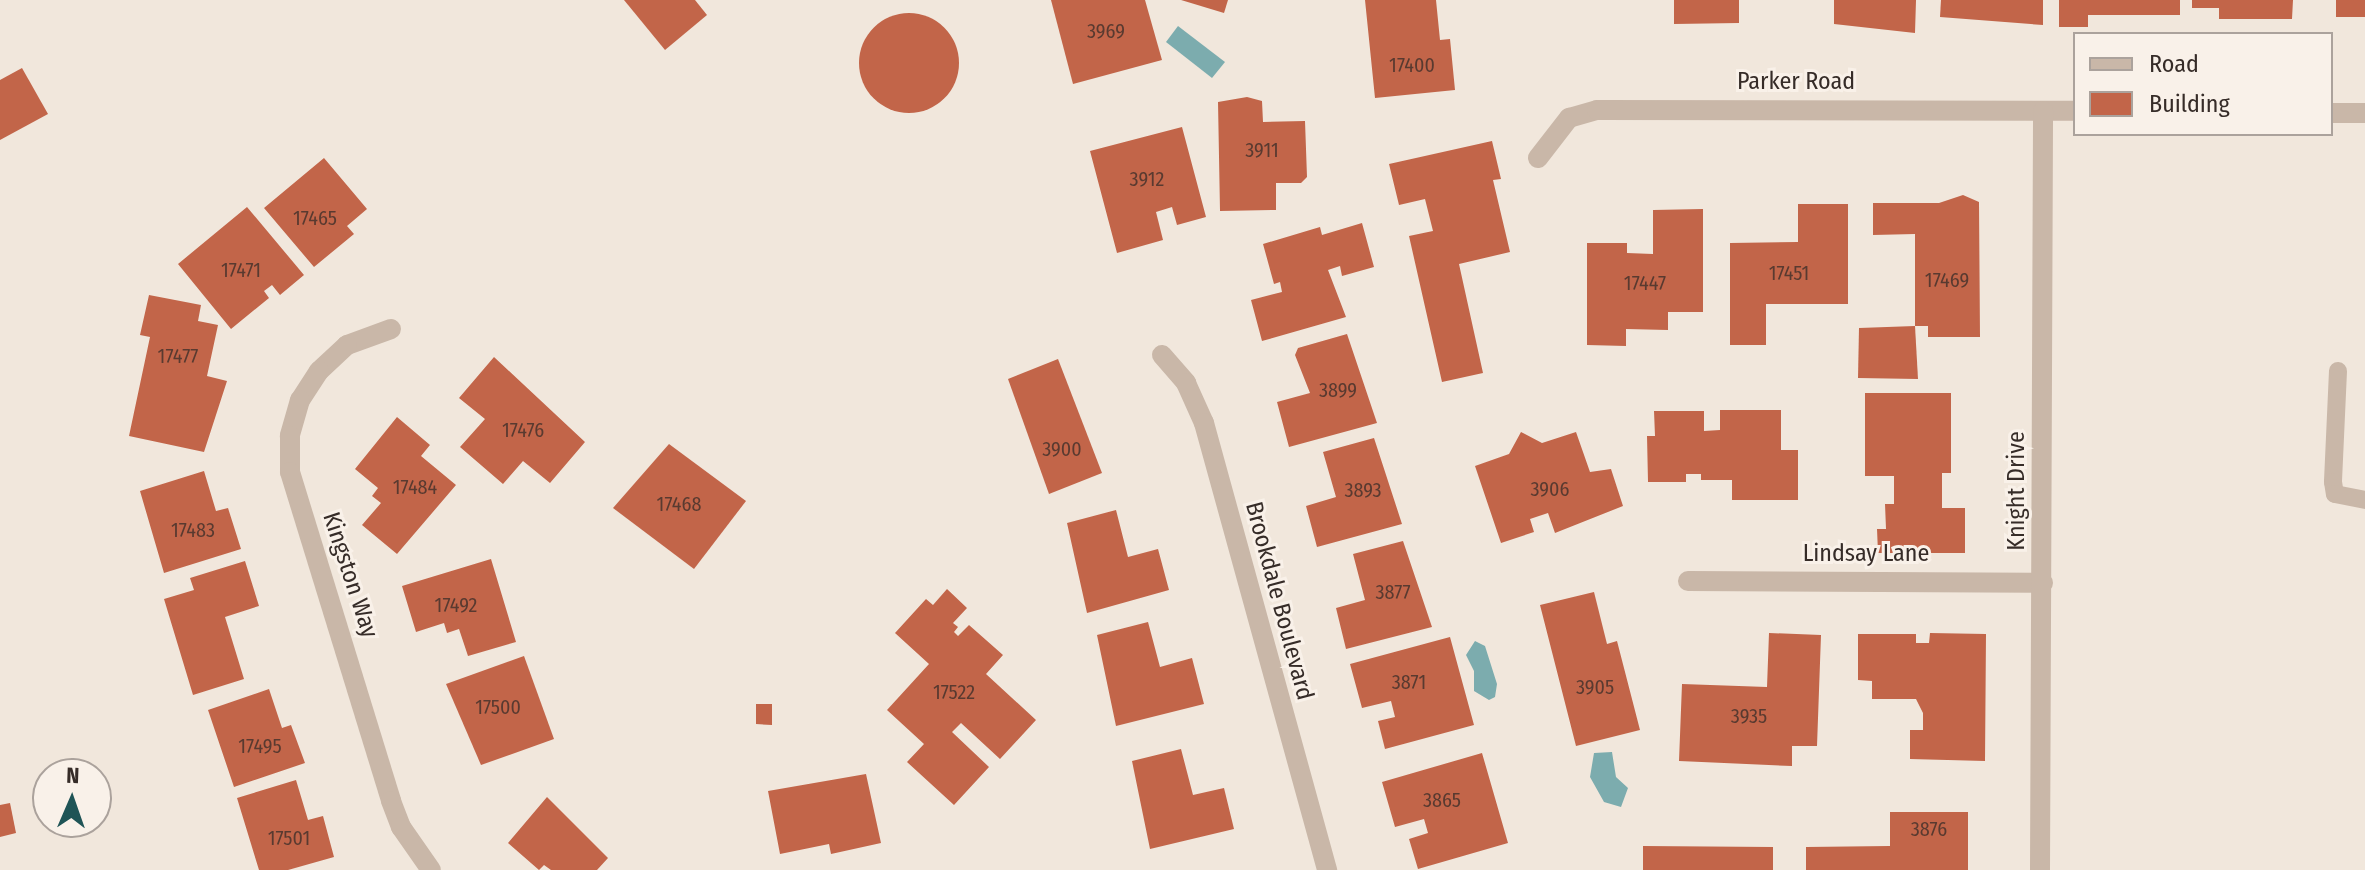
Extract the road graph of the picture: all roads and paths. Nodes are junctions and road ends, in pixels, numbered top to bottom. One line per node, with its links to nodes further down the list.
1 (2043, 111): 2 (street, Parker Road); 5 (street, Parker Road); 11 (street, Knight Drive)
2 (2073, 111)
3 (2333, 113): 4 (street)
4 (2365, 113)
5 (1538, 158)
6 (391, 329): 12 (street, Kingston Way)
7 (1162, 355): 13 (street, Brookdale Boulevard)
8 (2338, 371): 9 (lane)
9 (2365, 500)
10 (1688, 581): 11 (street, Lindsay Lane)
11 (2043, 583): 14 (street, Knight Drive)
12 (431, 870)
13 (1327, 870)
14 (2040, 870)

